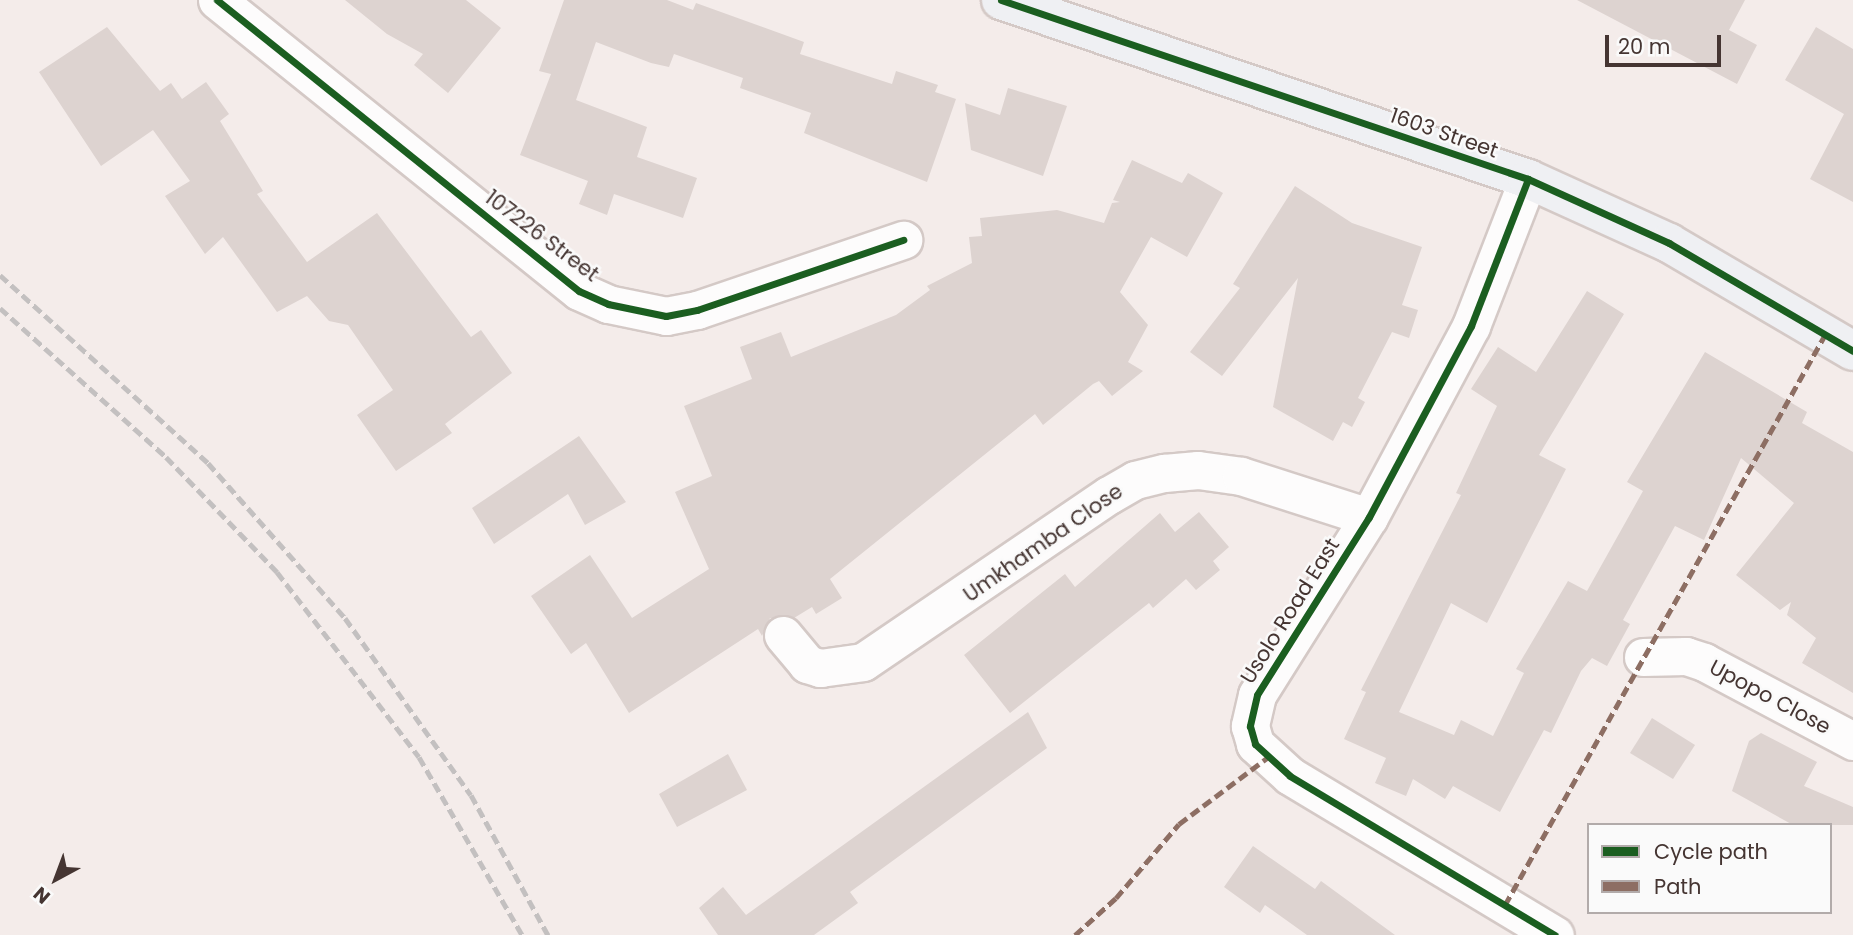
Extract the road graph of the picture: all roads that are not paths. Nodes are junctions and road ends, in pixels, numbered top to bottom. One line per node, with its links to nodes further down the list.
1 (217, 0): 4 (street, 107226 Street)
2 (1001, 0): 3 (street, 1603 Street)
3 (1528, 179): 5 (street, 1603 Street); 6 (street, Usolo Road East)
4 (903, 240)
5 (1853, 351)
6 (1369, 517): 7 (street, Umkhamba Close); 10 (street, Usolo Road East)
7 (783, 635)
8 (1643, 657): 9 (street, Upopo Close)
9 (1853, 741)
10 (1555, 935)

